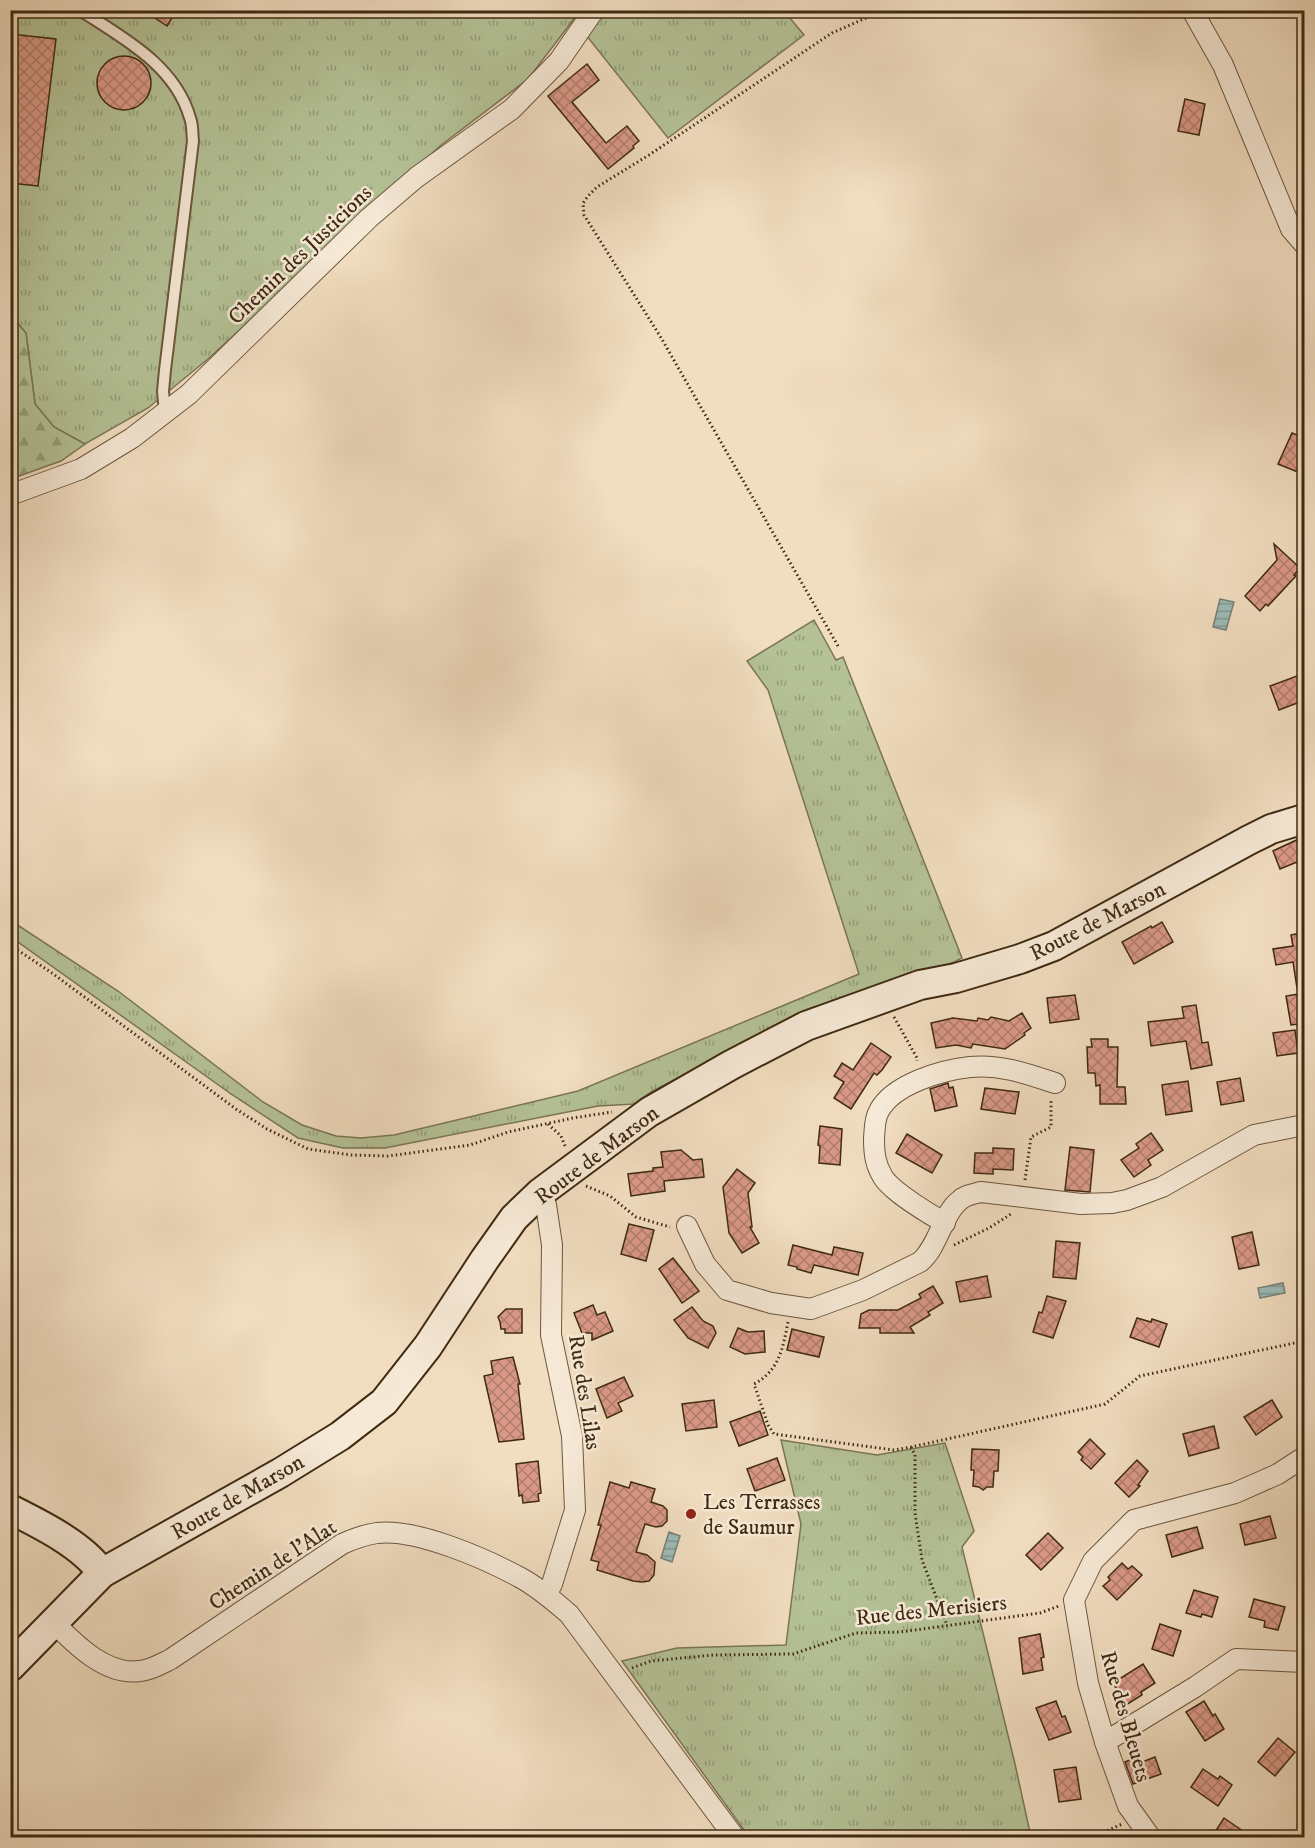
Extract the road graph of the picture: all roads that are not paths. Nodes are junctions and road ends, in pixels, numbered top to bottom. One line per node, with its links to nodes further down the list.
1 (80, 10): 5 (lane)
2 (594, 10): 5 (street, Chemin des Justicions)
3 (1192, 10): 4 (street)
4 (1305, 244)
5 (165, 413): 6 (street, Chemin des Justicions)
6 (10, 495)
7 (1305, 819): 10 (street, Route de Marson)
8 (1055, 1083): 11 (street)
9 (1305, 1125): 11 (street)
10 (540, 1193): 15 (street, Route de Marson); 16 (street, Rue des Lilas)
11 (945, 1223): 12 (street)
12 (687, 1227)
13 (1305, 1456): 20 (street, Rue des Bleuets)
14 (10, 1509): 15 (street)
15 (102, 1574): 17 (street, Route de Marson)
16 (546, 1594): 17 (street, Chemin de l'Alat); 21 (street, Chemin de l'Alat)
17 (53, 1622): 19 (street, Route de Marson)
18 (1305, 1662): 20 (street)
19 (10, 1667)
20 (1105, 1742): 22 (street, Rue des Bleuets)
21 (735, 1838)
22 (1151, 1838)

